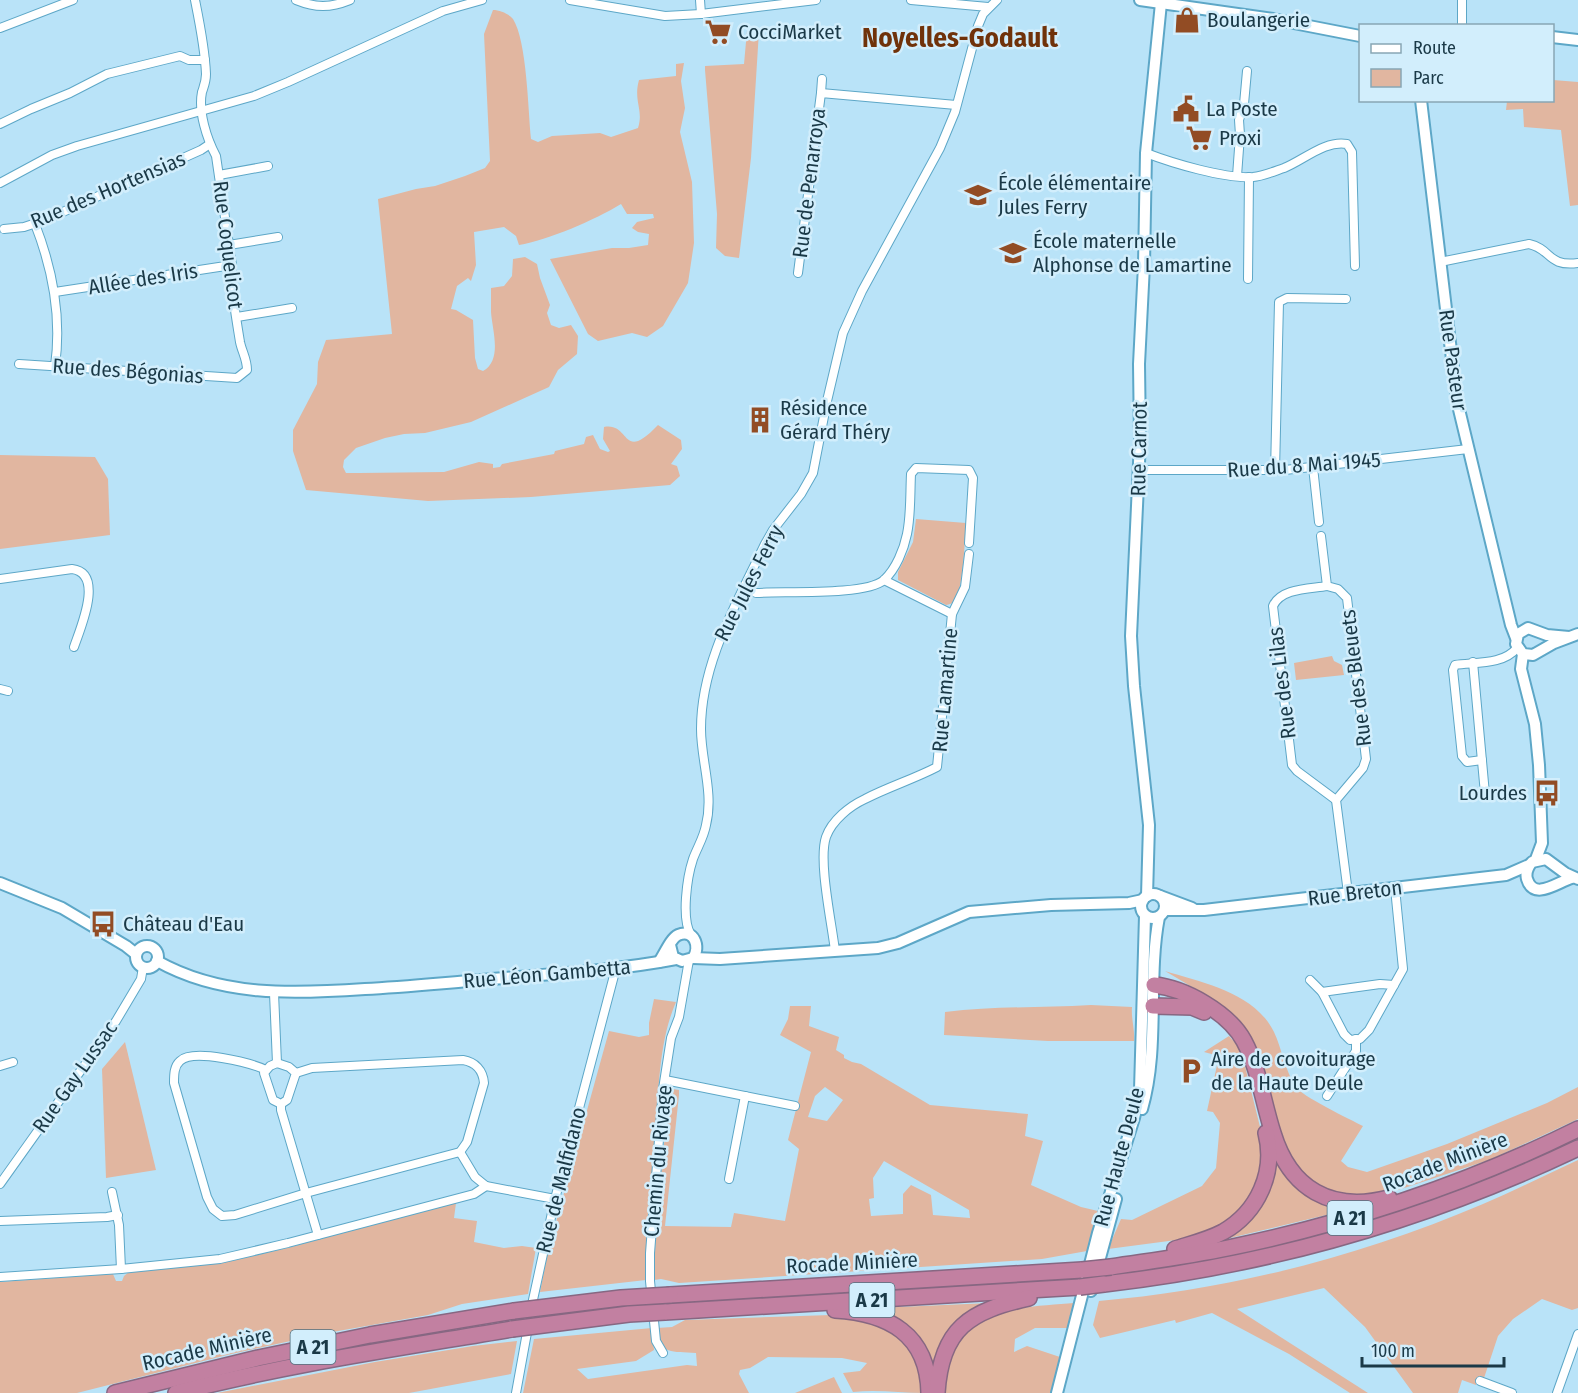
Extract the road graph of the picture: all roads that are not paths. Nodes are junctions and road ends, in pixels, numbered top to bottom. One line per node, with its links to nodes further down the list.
1 (73, 0): 18 (street)
2 (195, 0): 22 (street)
3 (296, 0): 4 (street)
4 (350, 0)
5 (482, 0): 28 (street)
6 (570, 0): 16 (street)
7 (700, 0): 16 (street)
8 (816, 0): 16 (street)
9 (910, 0): 15 (street)
10 (997, 0): 15 (street, Rue Jules Ferry)
11 (1140, 0): 14 (main road)
12 (1462, 0): 17 (street)
13 (1175, 2): 14 (main road); 19 (main road)
14 (1161, 3): 31 (main road, Rue Carnot)
15 (988, 7): 27 (street, Rue Jules Ferry)
16 (701, 14)
17 (1462, 24)
18 (0, 28)
19 (1359, 36)
20 (1554, 38): 21 (main road)
21 (1578, 40)
22 (205, 60): 28 (street); 29 (street)
23 (1247, 71): 34 (street)
24 (822, 79): 25 (street, Rue de Penarroya)
25 (821, 93): 27 (street, Rue de Penarroya); 45 (street, Rue de Penarroya)
26 (1421, 102): 41 (main road, Rue Pasteur)
27 (956, 105): 65 (street, Rue Jules Ferry)
28 (202, 110): 30 (street, Rue Coquelicot); 36 (street)
29 (0, 124)
30 (210, 144): 33 (street, Rue Coquelicot); 37 (street, Rue des Hortensias)
31 (1146, 153): 34 (street); 56 (main road, Rue Carnot)
32 (268, 166): 33 (street)
33 (219, 175): 40 (street, Rue Coquelicot)
34 (1237, 176): 35 (street)
35 (1249, 177): 44 (street); 46 (street)
36 (0, 183)
37 (35, 224): 38 (street, Rue des Hortensias); 47 (street)
38 (4, 229)
39 (278, 237): 40 (street)
40 (229, 245): 43 (street, Rue Coquelicot)
41 (1440, 262): 42 (street); 54 (main road, Rue Pasteur)
42 (1578, 264)
43 (232, 265): 47 (street, Allée des Iris); 50 (street, Rue Coquelicot)
44 (1355, 266)
45 (798, 273)
46 (1248, 279)
47 (55, 292): 52 (street)
48 (1346, 299): 57 (street)
49 (292, 308): 50 (street)
50 (237, 317): 53 (street, Rue Coquelicot)
51 (19, 364): 52 (street, Rue des Bégonias)
52 (55, 366): 53 (street, Rue des Bégonias)
53 (237, 378)
54 (1468, 449): 55 (street, Rue du 8 Mai 1945); 67 (main road, Rue Pasteur)
55 (1313, 467): 57 (street, Rue du 8 Mai 1945); 58 (street)
56 (1139, 470): 57 (street, Rue du 8 Mai 1945); 91 (main road, Rue Carnot)
57 (1275, 471)
58 (1319, 522)
59 (1321, 536): 64 (street, Rue des Bleuets)
60 (969, 543): 63 (street)
61 (969, 554): 66 (street)
62 (0, 579): 72 (street)
63 (884, 580): 65 (street); 66 (street)
64 (1327, 586): 79 (street, Rue des Bleuets); 79 (street, Rue des Lilas)
65 (744, 588): 94 (street, Rue Jules Ferry)
66 (952, 614): 98 (street, Rue Lamartine)
67 (1509, 614): 68 (main road); 71 (main road, Rue Pasteur)
68 (1528, 628): 69 (main road); 71 (main road)
69 (1540, 633): 70 (main road); 73 (main road)
70 (1573, 636): 73 (main road)
71 (1519, 646): 73 (main road); 74 (street); 76 (main road, Rue Pasteur)
72 (74, 647)
73 (1539, 652): 76 (main road)
74 (1500, 660): 75 (street); 76 (street)
75 (1473, 662): 77 (street); 77 (street)
76 (1523, 673): 80 (main road, Rue Pasteur)
77 (1482, 760): 78 (street)
78 (1485, 794)
79 (1336, 800): 89 (street)
80 (1542, 843): 81 (main road, Rue Pasteur); 82 (main road, Rue Pasteur)
81 (1533, 862): 82 (main road); 83 (main road, Rue Breton); 87 (main road)
82 (1553, 864): 84 (main road); 86 (main road)
83 (1506, 875): 87 (main road, Rue Breton); 88 (main road, Rue Breton)
84 (1575, 878): 86 (main road)
85 (0, 883): 99 (main road)
86 (1555, 884): 87 (main road)
87 (1530, 885)
88 (1395, 888): 89 (main road, Rue Breton); 108 (street)
89 (1348, 893): 92 (main road, Rue Breton)
90 (1160, 896): 91 (main road); 92 (main road, Rue Breton); 93 (main road)
91 (1144, 905): 93 (main road); 98 (main road, Rue Léon Gambetta); 107 (main road, Rue Haute Deule)
92 (1204, 910): 93 (main road, Rue Breton)
93 (1162, 914): 107 (main road, Rue Haute Deule)
94 (686, 922): 95 (street); 96 (street, Rue Jules Ferry)
95 (677, 935): 96 (main road); 97 (main road)
96 (694, 940): 100 (main road); 102 (main road)
97 (670, 945): 102 (main road); 103 (main road, Rue Léon Gambetta)
98 (835, 951): 100 (main road, Rue Léon Gambetta)
99 (136, 954): 101 (main road); 104 (main road)
100 (714, 959): 102 (main road, Rue Léon Gambetta)
101 (157, 961): 104 (main road); 110 (main road, Rue Léon Gambetta)
102 (686, 961): 103 (main road, Rue Léon Gambetta); 118 (street, Chemin du Rivage)
103 (659, 962): 105 (main road, Rue Léon Gambetta)
104 (143, 967): 128 (street, Rue Gay Lussac)
105 (616, 968): 110 (main road, Rue Léon Gambetta); 132 (street, Rue de Malfidano)
106 (1310, 980): 109 (street)
107 (1148, 985): 111 (main road, Rue Haute Deule); 127 (highway); 149 (main road, Rue Haute Deule)
108 (1394, 985): 109 (street); 112 (street)
109 (1322, 992): 112 (street)
110 (274, 993): 114 (street)
111 (1153, 1006): 136 (highway); 150 (main road, Rue Haute Deule)
112 (1356, 1039): 120 (street)
113 (13, 1062): 115 (street)
114 (277, 1063): 116 (street); 117 (street)
115 (0, 1066)
116 (266, 1070): 121 (street); 131 (street)
117 (296, 1073): 121 (street); 125 (street)
118 (665, 1080): 119 (street); 142 (street, Chemin du Rivage)
119 (745, 1096): 122 (street); 126 (street)
120 (1327, 1096)
121 (281, 1104): 131 (street)
122 (795, 1106)
123 (1578, 1130): 127 (highway, Rocade Minière / A 21)
124 (1578, 1148): 139 (highway, Rocade Minière / A 21, bridge)
125 (460, 1152): 129 (street); 131 (street)
126 (729, 1179)
127 (1458, 1182): 136 (highway, Rocade Minière / A 21)
128 (0, 1184)
129 (486, 1186): 132 (street); 135 (street)
130 (112, 1191): 133 (street)
131 (306, 1193): 135 (street)
132 (555, 1199): 146 (street, Rue de Malfidano)
133 (118, 1215): 134 (street); 137 (street)
134 (0, 1221)
135 (318, 1235): 137 (street)
136 (1111, 1267): 144 (highway, Rocade Minière / A 21, bridge)
137 (122, 1269): 138 (street)
138 (0, 1277)
139 (1080, 1287): 140 (highway, Rocade Minière / A 21); 148 (highway)
140 (775, 1305): 145 (highway, Rocade Minière / A 21, bridge); 147 (highway)
141 (1578, 1334): 152 (street)
142 (663, 1353)
143 (1480, 1381): 151 (street)
144 (115, 1393)
145 (176, 1393)
146 (516, 1393)
147 (929, 1393)
148 (937, 1393)
149 (1057, 1393)
150 (1065, 1393)
151 (1510, 1393)
152 (1557, 1393)

